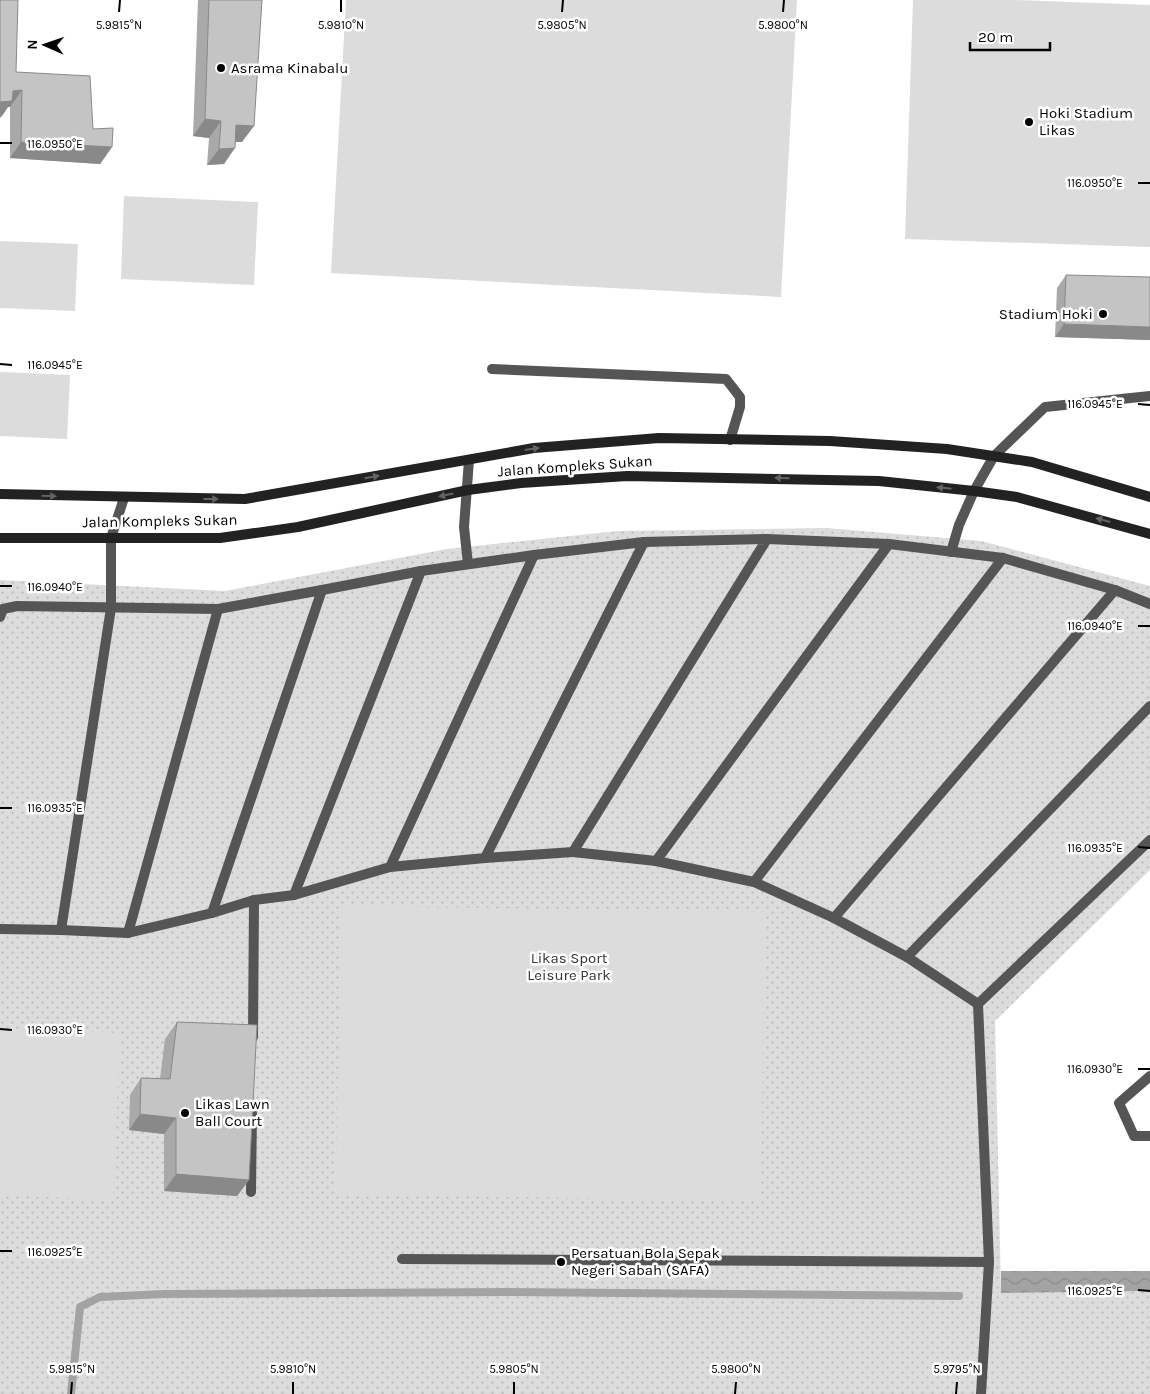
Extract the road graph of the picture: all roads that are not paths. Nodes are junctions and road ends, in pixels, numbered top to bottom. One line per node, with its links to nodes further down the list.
1 (492, 369): 3 (lane)
2 (1150, 396): 4 (lane)
3 (730, 440): 4 (main road, Jalan Kompleks Sukan); 5 (main road, Jalan Kompleks Sukan, one-way to 3)
4 (994, 456): 7 (lane); 9 (main road, Jalan Kompleks Sukan)
5 (469, 460): 6 (lane); 10 (main road, Jalan Kompleks Sukan, one-way to 5)
6 (468, 490): 7 (main road, Jalan Kompleks Sukan, one-way to 6); 13 (main road, Jalan Kompleks Sukan, one-way to 13); 20 (lane)
7 (974, 491): 11 (main road, Jalan Kompleks Sukan, one-way to 7); 17 (lane)
8 (0, 494): 10 (main road, Jalan Kompleks Sukan, one-way to 10)
9 (1150, 497)
10 (124, 498): 13 (lane)
11 (1150, 534)
12 (0, 538): 13 (main road, Jalan Kompleks Sukan)
13 (111, 538): 25 (lane)
14 (767, 539): 15 (lane); 16 (lane); 30 (lane)
15 (644, 542): 18 (lane); 31 (lane)
16 (889, 544): 17 (lane); 32 (lane)
17 (951, 552): 19 (lane)
18 (534, 554): 20 (lane); 33 (lane)
19 (1002, 558): 23 (lane); 34 (lane)
20 (468, 564): 21 (lane)
21 (421, 570): 22 (lane); 35 (lane)
22 (322, 590): 26 (lane); 37 (lane)
23 (1115, 590): 24 (lane); 38 (lane)
24 (1150, 604)
25 (111, 608): 26 (lane); 27 (lane); 40 (lane)
26 (218, 609): 41 (lane)
27 (0, 617)
28 (1150, 706): 42 (lane)
29 (1150, 840): 43 (lane)
30 (573, 852): 31 (lane); 32 (lane)
31 (485, 858): 33 (lane)
32 (656, 861): 34 (lane)
33 (390, 867): 35 (lane)
34 (754, 882): 38 (lane)
35 (294, 895): 36 (lane)
36 (254, 900): 37 (lane); 44 (lane)
37 (212, 913): 41 (lane)
38 (834, 918): 42 (lane)
39 (0, 929): 40 (lane)
40 (61, 930): 41 (lane)
41 (128, 932)
42 (907, 957): 43 (lane)
43 (978, 1004): 50 (lane)
44 (253, 1046)
45 (1150, 1076): 47 (lane)
46 (252, 1104): 48 (lane)
47 (1150, 1136)
48 (251, 1192)
49 (402, 1259): 50 (lane)
50 (989, 1262): 51 (lane)
51 (981, 1394)

